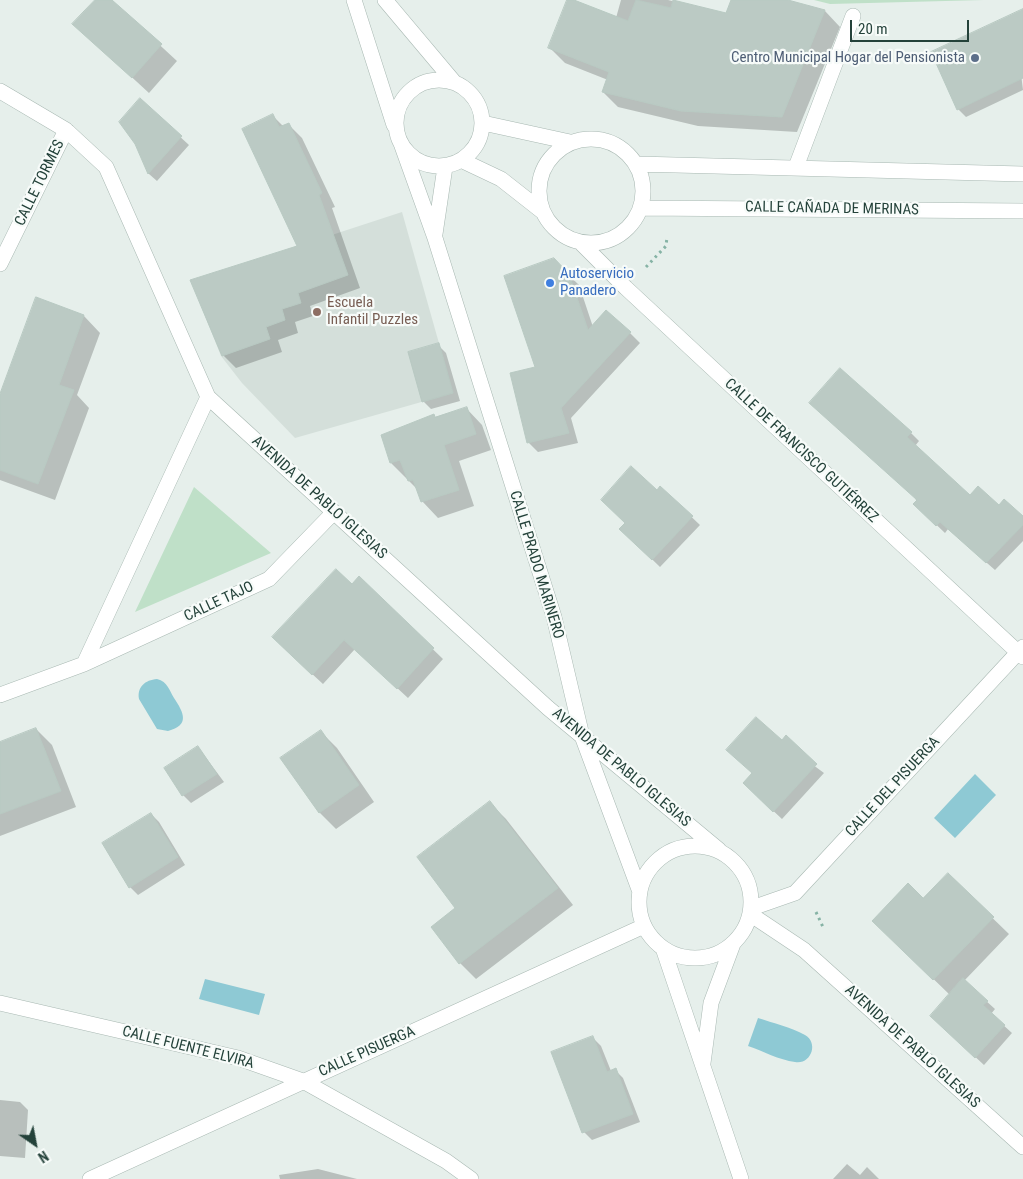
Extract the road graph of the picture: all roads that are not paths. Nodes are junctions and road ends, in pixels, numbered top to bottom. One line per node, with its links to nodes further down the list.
1 (354, 0): 8 (street)
2 (385, 0): 4 (street)
3 (853, 16): 14 (street)
4 (454, 82): 6 (street); 8 (street)
5 (0, 91): 7 (street, AVENIDA DE PABLO IGLESIAS)
6 (483, 123): 9 (street); 11 (street)
7 (66, 130): 21 (street, CALLE TORMES); 22 (street, AVENIDA DE PABLO IGLESIAS)
8 (396, 130): 10 (street)
9 (570, 142): 12 (street); 18 (street)
10 (402, 146): 13 (street); 19 (street, CALLE PRADO MARINERO)
11 (462, 161): 13 (street); 18 (street)
12 (637, 164): 14 (street); 16 (street)
13 (445, 167): 19 (street, CALLE PRADO MARINERO)
14 (796, 167): 15 (street)
15 (1023, 174)
16 (641, 208): 17 (street, CALLE CAÑADA DE MERINAS); 20 (street)
17 (1023, 211)
18 (543, 212): 20 (street)
19 (435, 238): 27 (street, CALLE PRADO MARINERO)
20 (580, 242): 24 (street, CALLE DE FRANCISCO GUTIÉRREZ)
21 (0, 264)
22 (208, 397): 23 (street, AVENIDA DE PABLO IGLESIAS); 25 (street)
23 (334, 512): 25 (street, CALLE TAJO); 27 (street, AVENIDA DE PABLO IGLESIAS)
24 (1021, 653): 30 (street, CALLE DEL PISUERGA)
25 (84, 664): 26 (street, CALLE TAJO)
26 (0, 695)
27 (582, 736): 28 (street, AVENIDA DE PABLO IGLESIAS); 29 (street, CALLE PRADO MARINERO)
28 (719, 850): 29 (street); 30 (street)
29 (640, 892): 31 (street)
30 (751, 911): 32 (street); 37 (street, AVENIDA DE PABLO IGLESIAS)
31 (644, 926): 33 (street); 36 (street, CALLE PISUERGA)
32 (733, 944): 33 (street); 35 (street)
33 (663, 948): 35 (street)
34 (0, 1003): 36 (street, CALLE FUENTE ELVIRA)
35 (702, 1067): 40 (street)
36 (303, 1081): 38 (street, CALLE PISUERGA); 39 (street, CALLE FUENTE ELVIRA)
37 (1023, 1148)
38 (90, 1179)
39 (471, 1179)
40 (741, 1179)

